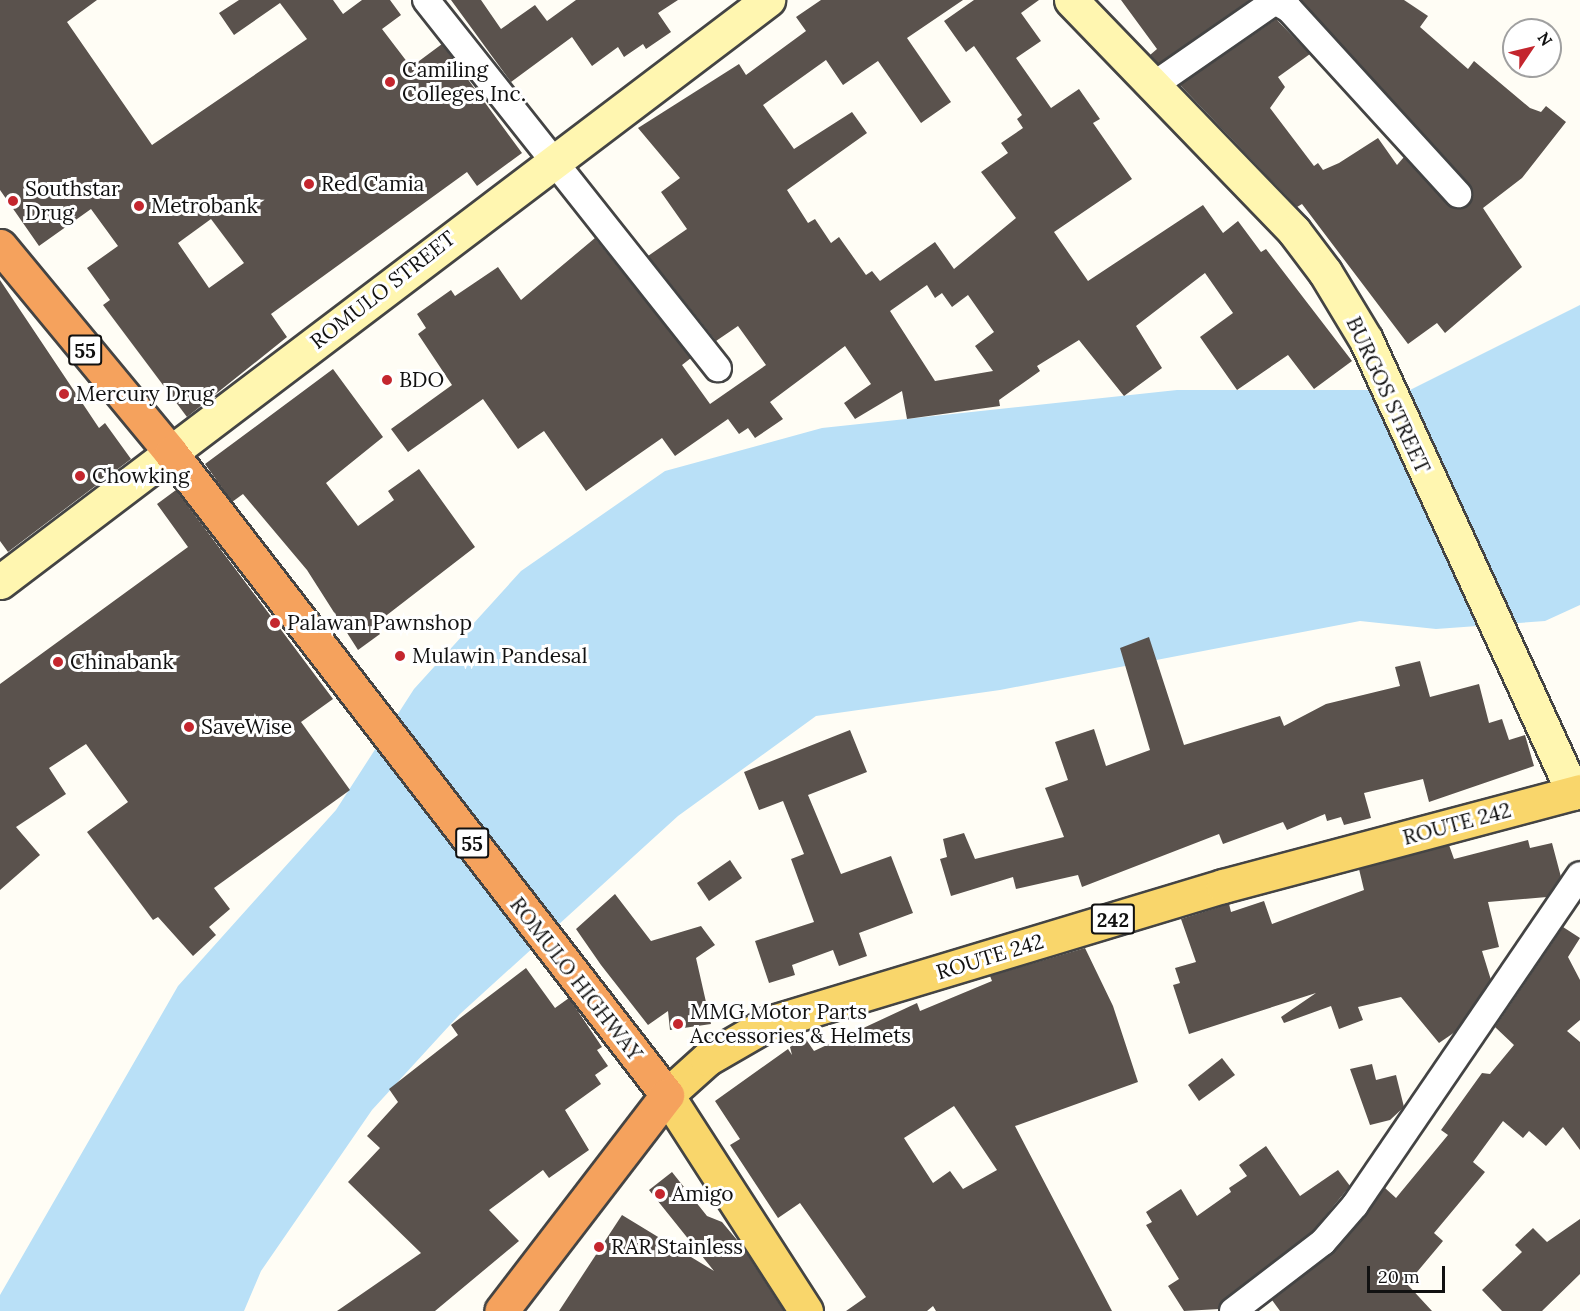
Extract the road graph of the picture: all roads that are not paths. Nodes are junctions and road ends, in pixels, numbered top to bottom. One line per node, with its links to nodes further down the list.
1 (426, 0): 5 (street)
2 (768, 0): 5 (street, ROMULO STREET)
3 (1071, 0): 4 (street, BURGOS STREET)
4 (1151, 87): 6 (street); 11 (street, BURGOS STREET)
5 (555, 158): 8 (street); 9 (street, ROMULO STREET)
6 (1458, 194)
7 (0, 246): 9 (highway, 55)
8 (718, 368)
9 (171, 453): 10 (street, ROMULO STREET); 13 (highway, ROMULO HIGHWAY / 55)
10 (0, 582)
11 (1578, 795): 13 (main road, ROUTE 242 / 242)
12 (1580, 875): 16 (street)
13 (667, 1095): 14 (highway); 15 (main road)
14 (501, 1311)
15 (807, 1311)
16 (1233, 1311)

